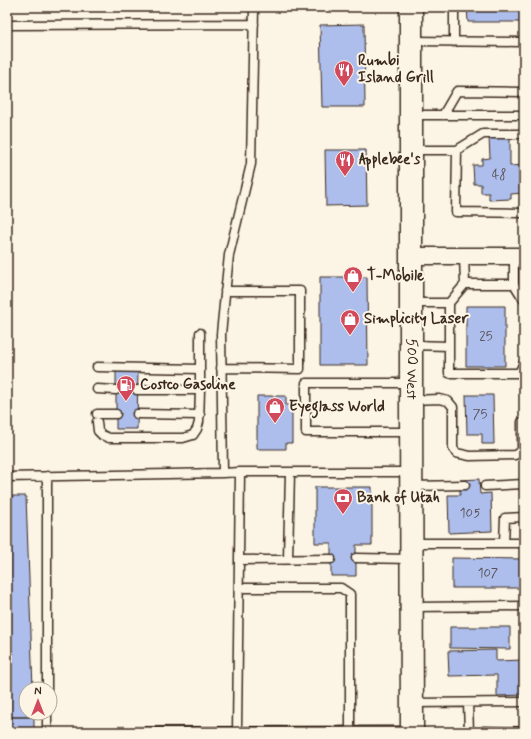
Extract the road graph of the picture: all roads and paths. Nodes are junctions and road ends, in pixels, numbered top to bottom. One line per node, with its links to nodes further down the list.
1 (254, 7): 4 (lane)
2 (411, 7): 6 (main road, 500 West)
3 (454, 7): 7 (lane)
4 (254, 24): 5 (lane); 22 (lane)
5 (7, 25)
6 (411, 41): 7 (lane); 10 (main road, 500 West)
7 (454, 42): 8 (lane)
8 (524, 42)
9 (524, 92): 11 (lane)
10 (411, 115): 11 (lane); 14 (main road, 500 West)
11 (443, 115): 12 (lane)
12 (524, 115)
13 (524, 134): 15 (lane)
14 (412, 150): 15 (lane); 17 (main road, 500 West)
15 (457, 150): 16 (lane)
16 (524, 213)
17 (412, 256): 18 (street); 24 (main road, 500 West)
18 (464, 256): 19 (street); 20 (lane)
19 (519, 256): 21 (lane)
20 (465, 284): 21 (lane); 25 (lane)
21 (514, 284): 23 (lane)
22 (226, 291): 32 (lane); 32 (lane)
23 (524, 300)
24 (411, 303): 25 (lane); 27 (main road, 500 West)
25 (449, 303): 28 (lane)
26 (200, 333): 31 (lane)
27 (411, 345): 28 (lane); 37 (main road, 500 West)
28 (449, 346): 29 (lane)
29 (524, 363)
30 (97, 367): 31 (lane)
31 (200, 368): 36 (lane)
32 (221, 368): 45 (lane)
33 (97, 390): 34 (lane)
34 (116, 390)
35 (137, 390): 36 (lane)
36 (200, 390): 40 (lane)
37 (411, 391): 41 (lane); 42 (main road, 500 West); 42 (lane)
38 (116, 414): 40 (lane)
39 (137, 414): 40 (lane)
40 (200, 414)
41 (522, 422)
42 (411, 432): 48 (main road, 500 West)
43 (240, 472): 44 (lane); 45 (lane); 59 (lane)
44 (290, 472): 48 (lane); 58 (lane)
45 (223, 473): 46 (lane)
46 (47, 476): 47 (lane); 63 (lane)
47 (7, 477)
48 (411, 479): 50 (lane); 55 (main road, 500 West)
49 (524, 484): 51 (lane)
50 (465, 485)
51 (485, 486)
52 (524, 517): 53 (lane)
53 (504, 543): 54 (lane); 55 (lane)
54 (524, 543)
55 (412, 551): 57 (lane); 62 (main road, 500 West)
56 (331, 558): 58 (lane)
57 (356, 558)
58 (288, 559): 59 (lane)
59 (239, 560): 60 (lane)
60 (239, 588): 68 (lane); 70 (lane)
61 (524, 606): 62 (lane)
62 (412, 607): 65 (main road, 500 West)
63 (47, 681)
64 (524, 702): 66 (lane)
65 (412, 703): 66 (lane); 71 (main road, 500 West)
66 (468, 703): 74 (lane)
67 (47, 721): 72 (lane)
68 (237, 731): 69 (lane); 73 (lane)
69 (292, 731): 70 (lane)
70 (350, 731): 71 (lane)
71 (412, 731)
72 (47, 732)
73 (113, 732)
74 (469, 732)

